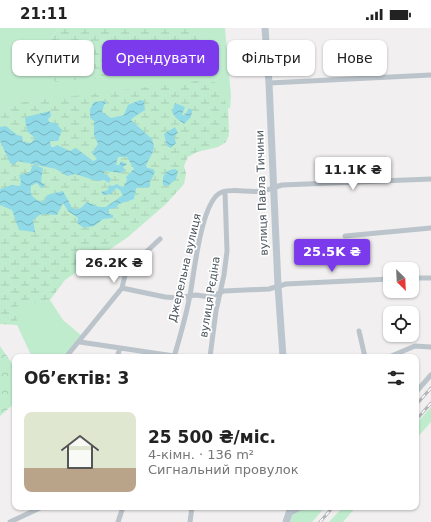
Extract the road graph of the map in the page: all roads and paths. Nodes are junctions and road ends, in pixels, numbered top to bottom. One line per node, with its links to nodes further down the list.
1 (265, 28): 3 (main road, вулиця Павла Тичини)
2 (431, 75): 3 (street)
3 (269, 83): 5 (main road, вулиця Павла Тичини)
4 (431, 179): 5 (street)
5 (273, 187): 6 (street); 13 (main road, вулиця Павла Тичини)
6 (225, 192): 15 (street, вулиця Рєдіна); 16 (street, Джерельна вулиця)
7 (431, 228): 8 (street)
8 (345, 236)
9 (160, 239): 14 (street)
10 (419, 278): 11 (street)
11 (431, 278)
12 (383, 279): 13 (street)
13 (278, 286): 15 (street); 26 (main road, вулиця Павла Тичини)
14 (122, 288): 16 (street); 18 (street)
15 (220, 293): 16 (street); 25 (street, вулиця Рєдіна)
16 (190, 296): 24 (street, Джерельна вулиця)
17 (359, 330): 27 (street)
18 (80, 342): 20 (street); 21 (street)
19 (431, 347): 28 (street)
20 (120, 348): 22 (street); 23 (street)
21 (69, 354)
22 (118, 354)
23 (160, 354)
24 (175, 354)
25 (210, 354)
26 (283, 354)
27 (364, 354)
28 (396, 354)
29 (431, 375): 30 (street)
30 (419, 389)
31 (37, 510): 35 (street)
32 (122, 510): 37 (street)
33 (192, 510): 38 (street)
34 (291, 510): 39 (main road)
35 (21, 520): 36 (street)
36 (10, 522)
37 (118, 522)
38 (190, 522)
39 (286, 522)

